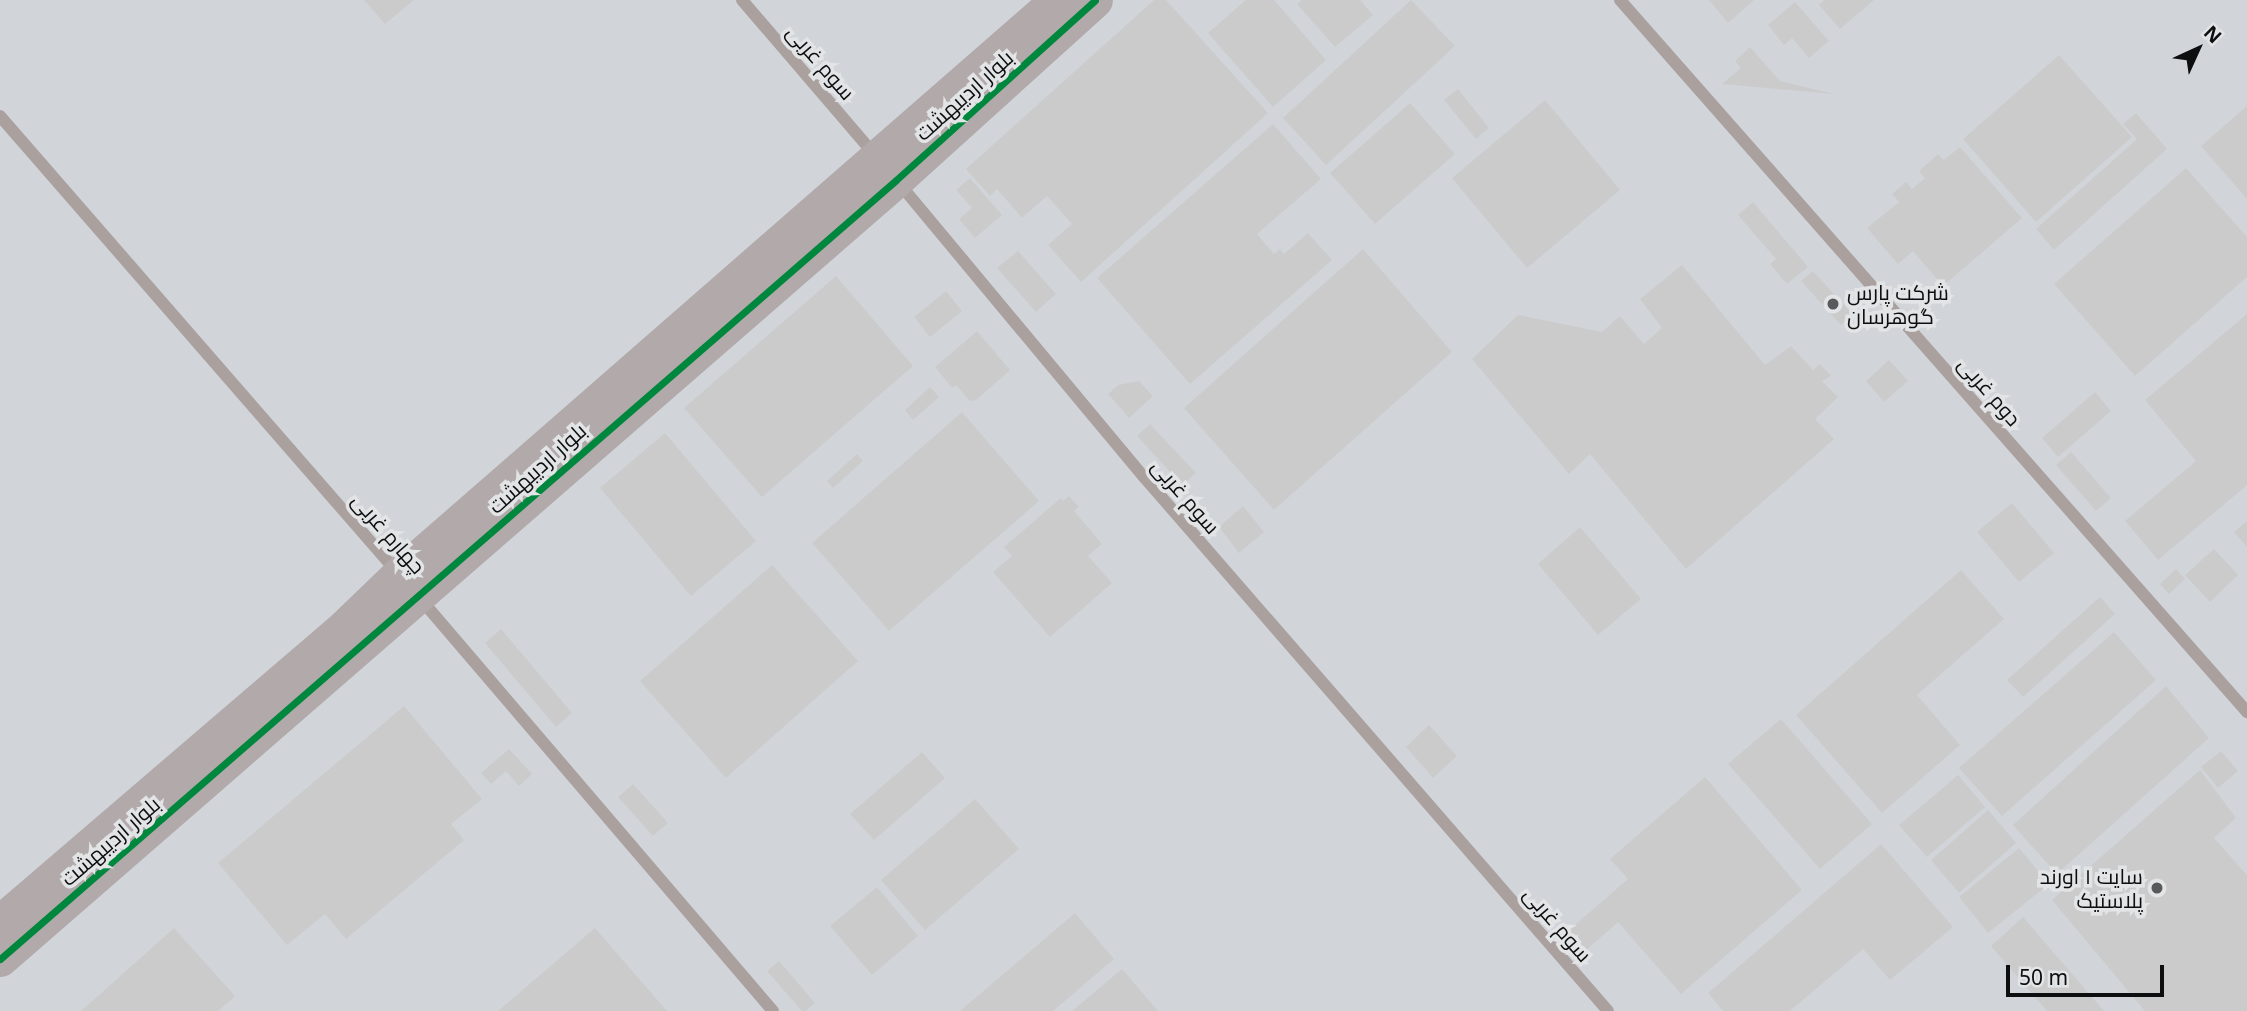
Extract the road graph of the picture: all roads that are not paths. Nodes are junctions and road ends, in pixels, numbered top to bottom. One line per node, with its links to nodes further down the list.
1 (742, 0): 6 (lane, سوم غربی)
2 (1057, 0): 6 (street, بلوار اردیبهشت)
3 (1095, 0): 6 (street, بلوار اردیبهشت)
4 (1620, 0): 8 (lane, دوم غربی)
5 (0, 116): 7 (lane, چهارم غربی)
6 (887, 169): 7 (street, بلوار اردیبهشت); 12 (lane, سوم غربی)
7 (409, 585): 9 (street, بلوار اردیبهشت); 10 (street, بلوار اردیبهشت); 11 (lane, چهارم غربی)
8 (2247, 712)
9 (0, 922)
10 (0, 959)
11 (773, 1011)
12 (1608, 1011)

